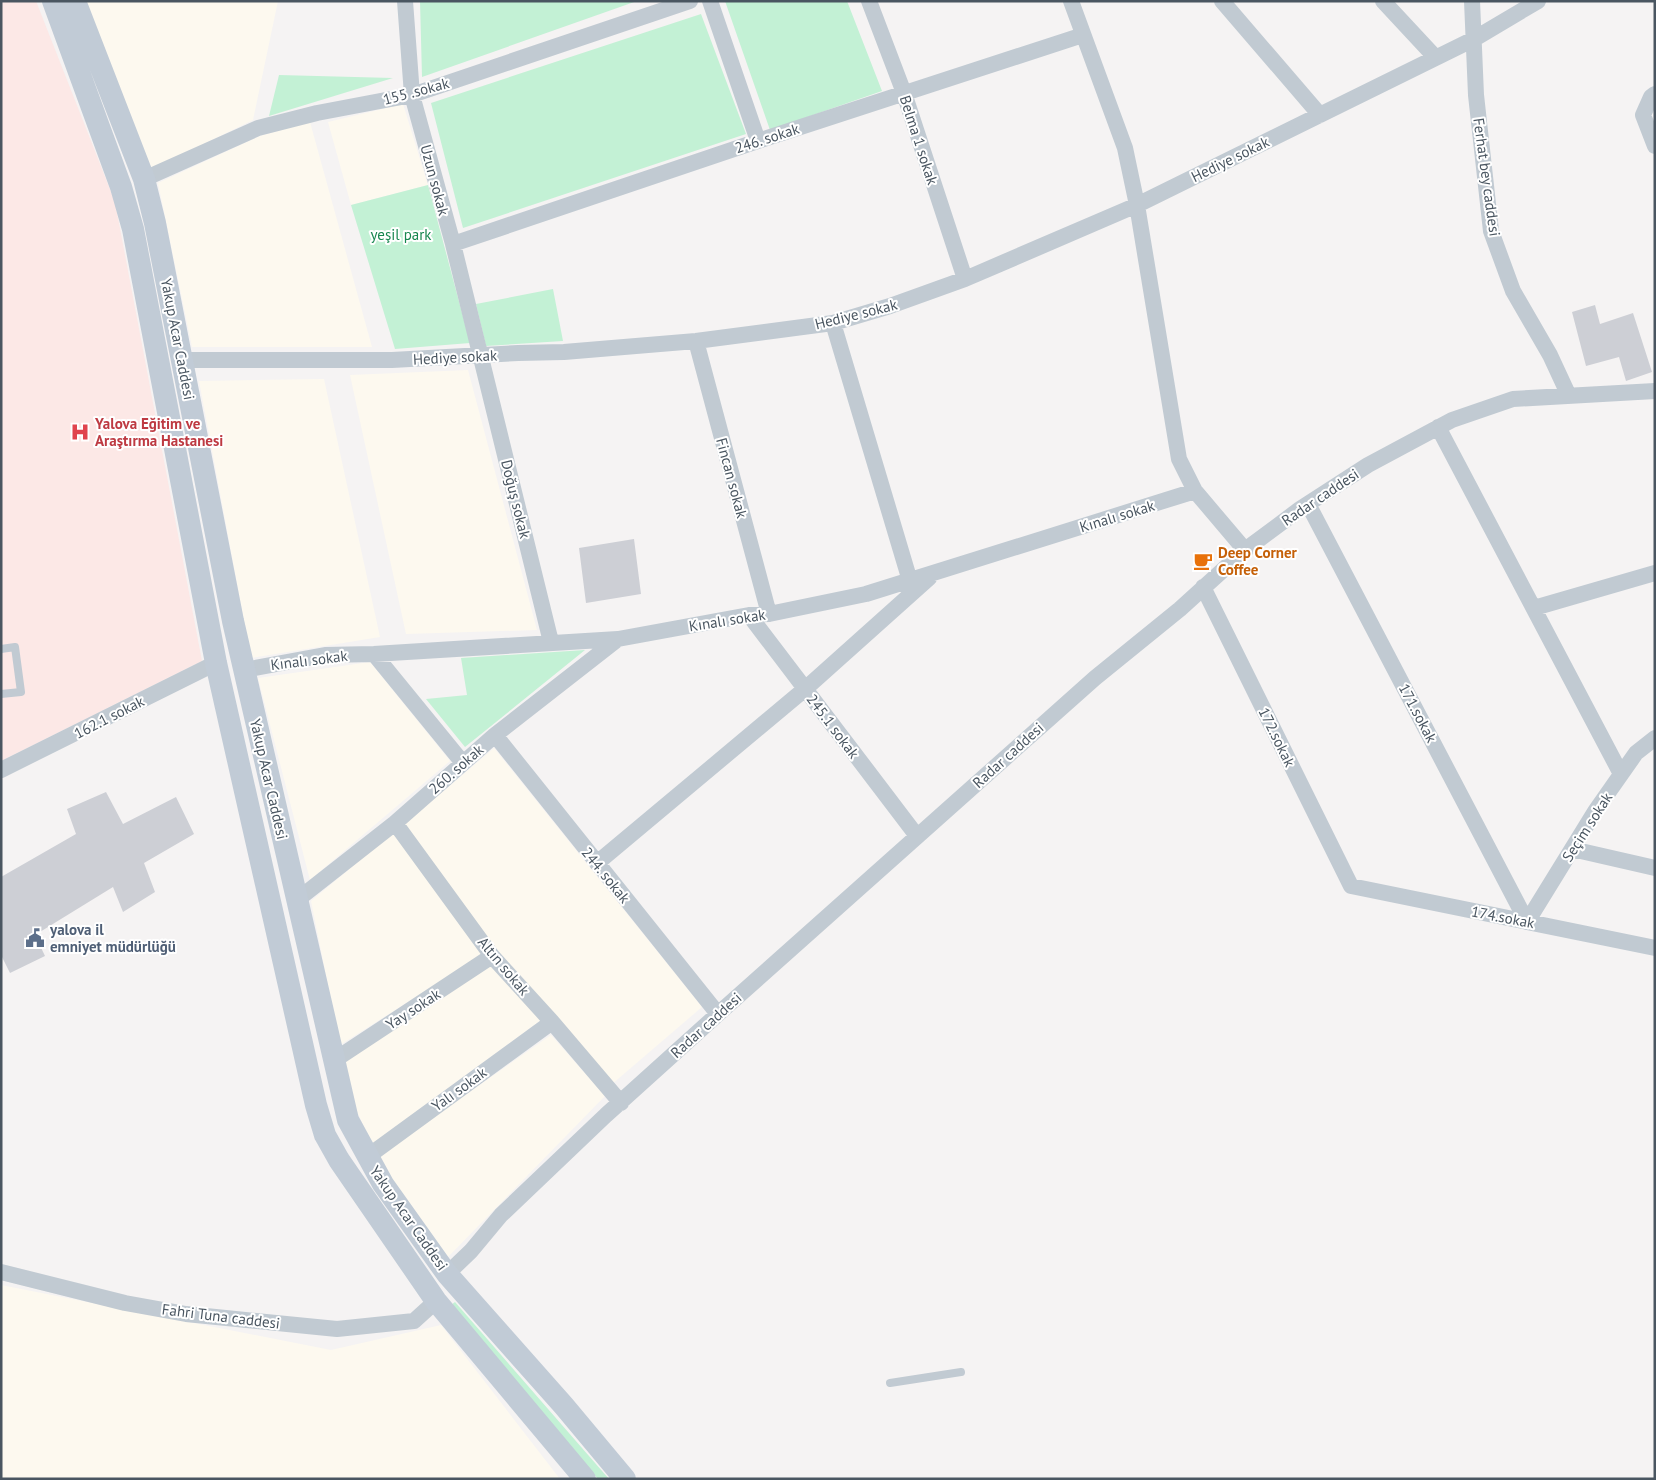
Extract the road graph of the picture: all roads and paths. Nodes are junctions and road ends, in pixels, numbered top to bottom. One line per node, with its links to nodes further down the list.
1 (53, 1): 46 (street, Yakup Acar Caddesi)
2 (75, 1): 21 (street, Yakup Acar Caddesi)
3 (405, 1): 17 (street, Uzun sokak)
4 (690, 1): 17 (street, 155 .sokak)
5 (710, 1): 19 (street)
6 (869, 1): 15 (street, Belma 1 sokak)
7 (1071, 1): 12 (street)
8 (1222, 1): 18 (street)
9 (1384, 1): 14 (street)
10 (1472, 1): 13 (street, Ferhat bey caddesi)
11 (1538, 1): 13 (street, Hediye sokak)
12 (1083, 35): 15 (street, 246. sokak); 22 (street)
13 (1474, 39): 14 (street, Hediye sokak); 30 (street, Ferhat bey caddesi)
14 (1436, 58): 18 (street, Hediye sokak)
15 (904, 93): 19 (street, 246. sokak); 24 (street, Belma 1 sokak)
16 (1655, 94): 20 (street)
17 (412, 95): 21 (street, 155 .sokak); 23 (street, Uzun sokak)
18 (1320, 115): 22 (street, Hediye sokak)
19 (758, 141): 23 (street, 246. sokak)
20 (1655, 146)
21 (144, 179): 28 (street, Yakup Acar Caddesi)
22 (1138, 205): 24 (street, Hediye sokak); 32 (street)
23 (453, 244): 27 (street, Uzun sokak)
24 (966, 279): 25 (street, Hediye sokak)
25 (833, 323): 26 (street, Hediye sokak); 37 (street)
26 (696, 341): 27 (street, Hediye sokak); 40 (street, Fincan sokak)
27 (480, 356): 28 (street, Hediye sokak); 43 (street, Doğuş sokak)
28 (183, 360): 47 (street, Yakup Acar Caddesi)
29 (1655, 391): 30 (street, Radar caddesi)
30 (1569, 396): 31 (street, Radar caddesi)
31 (1438, 427): 33 (street, Radar caddesi); 39 (street)
32 (1194, 491): 34 (street); 35 (street, Kınalı sokak)
33 (1308, 504): 34 (street, Radar caddesi); 62 (street, 171.sokak)
34 (1245, 550): 38 (street, Radar caddesi)
35 (934, 573): 37 (street, Kınalı sokak); 48 (street)
36 (1655, 573): 39 (street)
37 (910, 581): 40 (street, Kınalı sokak)
38 (1203, 587): 56 (street, Radar caddesi); 60 (street, 172.sokak)
39 (1534, 608): 54 (street)
40 (768, 614): 41 (street, Kınalı sokak)
41 (749, 615): 42 (street, Kınalı sokak); 48 (street, 245.1 sokak)
42 (618, 639): 43 (street, Kınalı sokak); 50 (street, 260. sokak)
43 (551, 642): 45 (street, Kınalı sokak)
44 (1, 649): 49 (lane)
45 (374, 654): 47 (street, Kınalı sokak); 52 (street)
46 (216, 663): 53 (street, 162.1 sokak); 72 (street, Yakup Acar Caddesi)
47 (244, 670): 61 (street, Yakup Acar Caddesi)
48 (805, 689): 56 (street, 245.1 sokak); 58 (street)
49 (1, 694)
50 (495, 735): 52 (street, 260. sokak); 58 (street, 244. sokak)
51 (1655, 738): 54 (street, Seçim sokak)
52 (462, 763): 55 (street, 260. sokak)
53 (1, 770)
54 (1621, 774): 57 (street, Seçim sokak)
55 (395, 822): 61 (street, 260. sokak); 64 (street, Altın sokak)
56 (917, 836): 65 (street, Radar caddesi)
57 (1572, 849): 59 (street); 62 (street, Seçim sokak)
58 (597, 863): 65 (street, 244. sokak)
59 (1655, 868)
60 (1351, 886): 62 (street, 174.sokak)
61 (297, 900): 67 (street, Yakup Acar Caddesi)
62 (1528, 922): 63 (street, 174.sokak)
63 (1655, 948)
64 (492, 956): 66 (street, Altın sokak); 67 (street, Yay sokak)
65 (718, 1014): 68 (street, Radar caddesi)
66 (552, 1022): 68 (street, Altın sokak); 69 (street, Yalı sokak)
67 (333, 1061): 69 (street, Yakup Acar Caddesi)
68 (621, 1103): 71 (street, Radar caddesi)
69 (367, 1157): 71 (street, Yakup Acar Caddesi)
70 (1, 1272): 72 (street, Fahri Tuna caddesi)
71 (448, 1274): 76 (street, Yakup Acar Caddesi)
72 (436, 1301): 75 (street, Yakup Acar Caddesi)
73 (961, 1372): 74 (lane)
74 (890, 1383)
75 (585, 1479)
76 (624, 1479)

